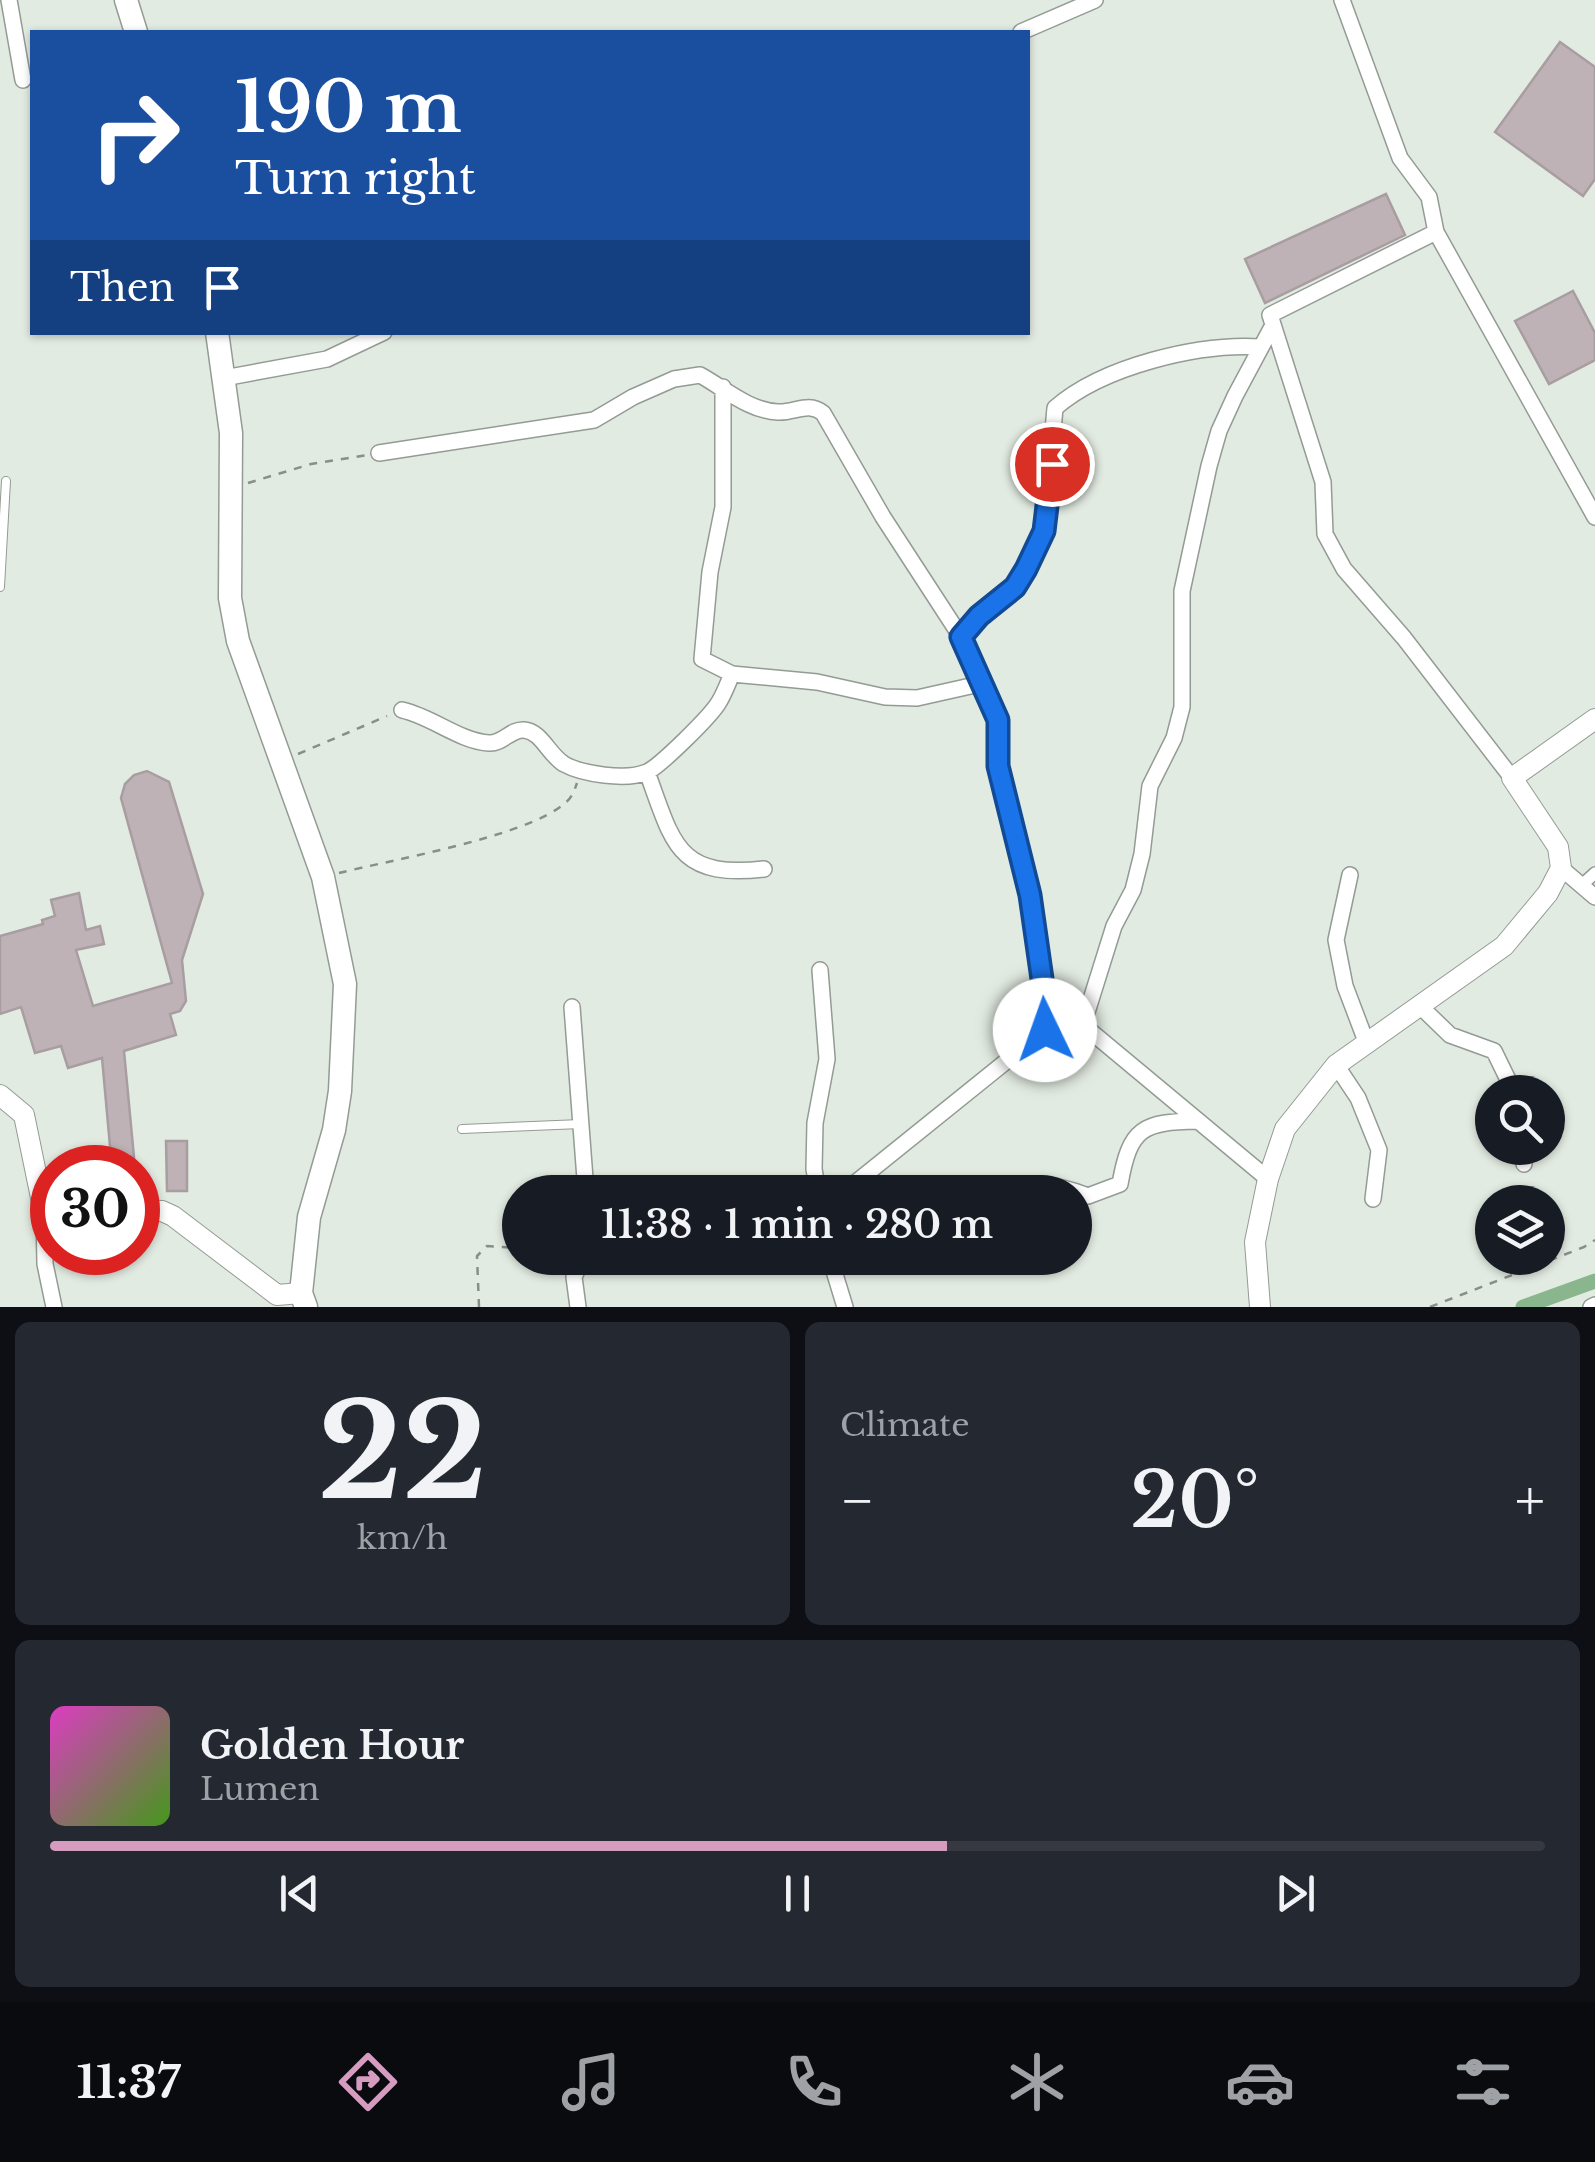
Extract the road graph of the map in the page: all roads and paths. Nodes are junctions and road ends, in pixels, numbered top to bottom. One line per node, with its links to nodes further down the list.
1 (9, 0): 7 (street)
2 (126, 0): 5 (main road)
3 (1095, 0): 6 (street)
4 (1342, 0): 8 (street)
5 (135, 30)
6 (1027, 30)
7 (23, 80)
8 (1436, 232): 9 (street); 18 (street)
9 (1273, 325): 12 (street); 28 (street)
10 (217, 335): 13 (main road)
11 (378, 335): 13 (street)
12 (1262, 347): 20 (street); 38 (street)
13 (224, 378): 17 (main road)
14 (723, 387): 15 (street); 20 (street); 21 (street)
15 (379, 453): 17 (path)
16 (6, 482): 19 (lane)
17 (232, 488): 25 (main road)
18 (1595, 517)
19 (0, 587)
20 (961, 637): 22 (street)
21 (732, 674): 22 (street); 26 (street)
22 (984, 683): 39 (street)
23 (402, 710): 25 (path); 27 (street)
24 (1595, 719): 28 (street)
25 (282, 760): 32 (main road)
26 (646, 772): 27 (street); 30 (street)
27 (581, 773): 32 (path)
28 (1512, 778): 29 (street)
29 (1561, 868): 33 (street); 37 (street)
30 (764, 869)
31 (1350, 875): 40 (street)
32 (323, 877): 60 (main road)
33 (1589, 879): 34 (street)
34 (1595, 897)
35 (820, 970): 49 (street)
36 (572, 1006): 45 (street)
37 (1420, 1006): 40 (street); 42 (street)
38 (1083, 1025): 39 (street); 44 (street)
39 (1045, 1030): 50 (street)
40 (1367, 1044): 41 (street)
41 (1336, 1064): 51 (street); 53 (street)
42 (1506, 1075)
43 (0, 1094): 47 (street)
44 (1198, 1121): 51 (street); 52 (street)
45 (580, 1124): 46 (lane); 48 (street)
46 (462, 1129)
47 (31, 1145)
48 (584, 1175)
49 (815, 1175)
50 (865, 1175)
51 (1268, 1179): 65 (street)
52 (1092, 1194)
53 (1372, 1199)
54 (160, 1211): 60 (street)
55 (1595, 1240): 66 (path)
56 (502, 1247): 62 (path)
57 (48, 1275): 61 (street)
58 (575, 1275): 63 (street)
59 (835, 1275): 64 (street)
60 (304, 1300)
61 (54, 1307)
62 (479, 1307)
63 (578, 1307)
64 (845, 1307)
65 (1260, 1307)
66 (1430, 1307)

